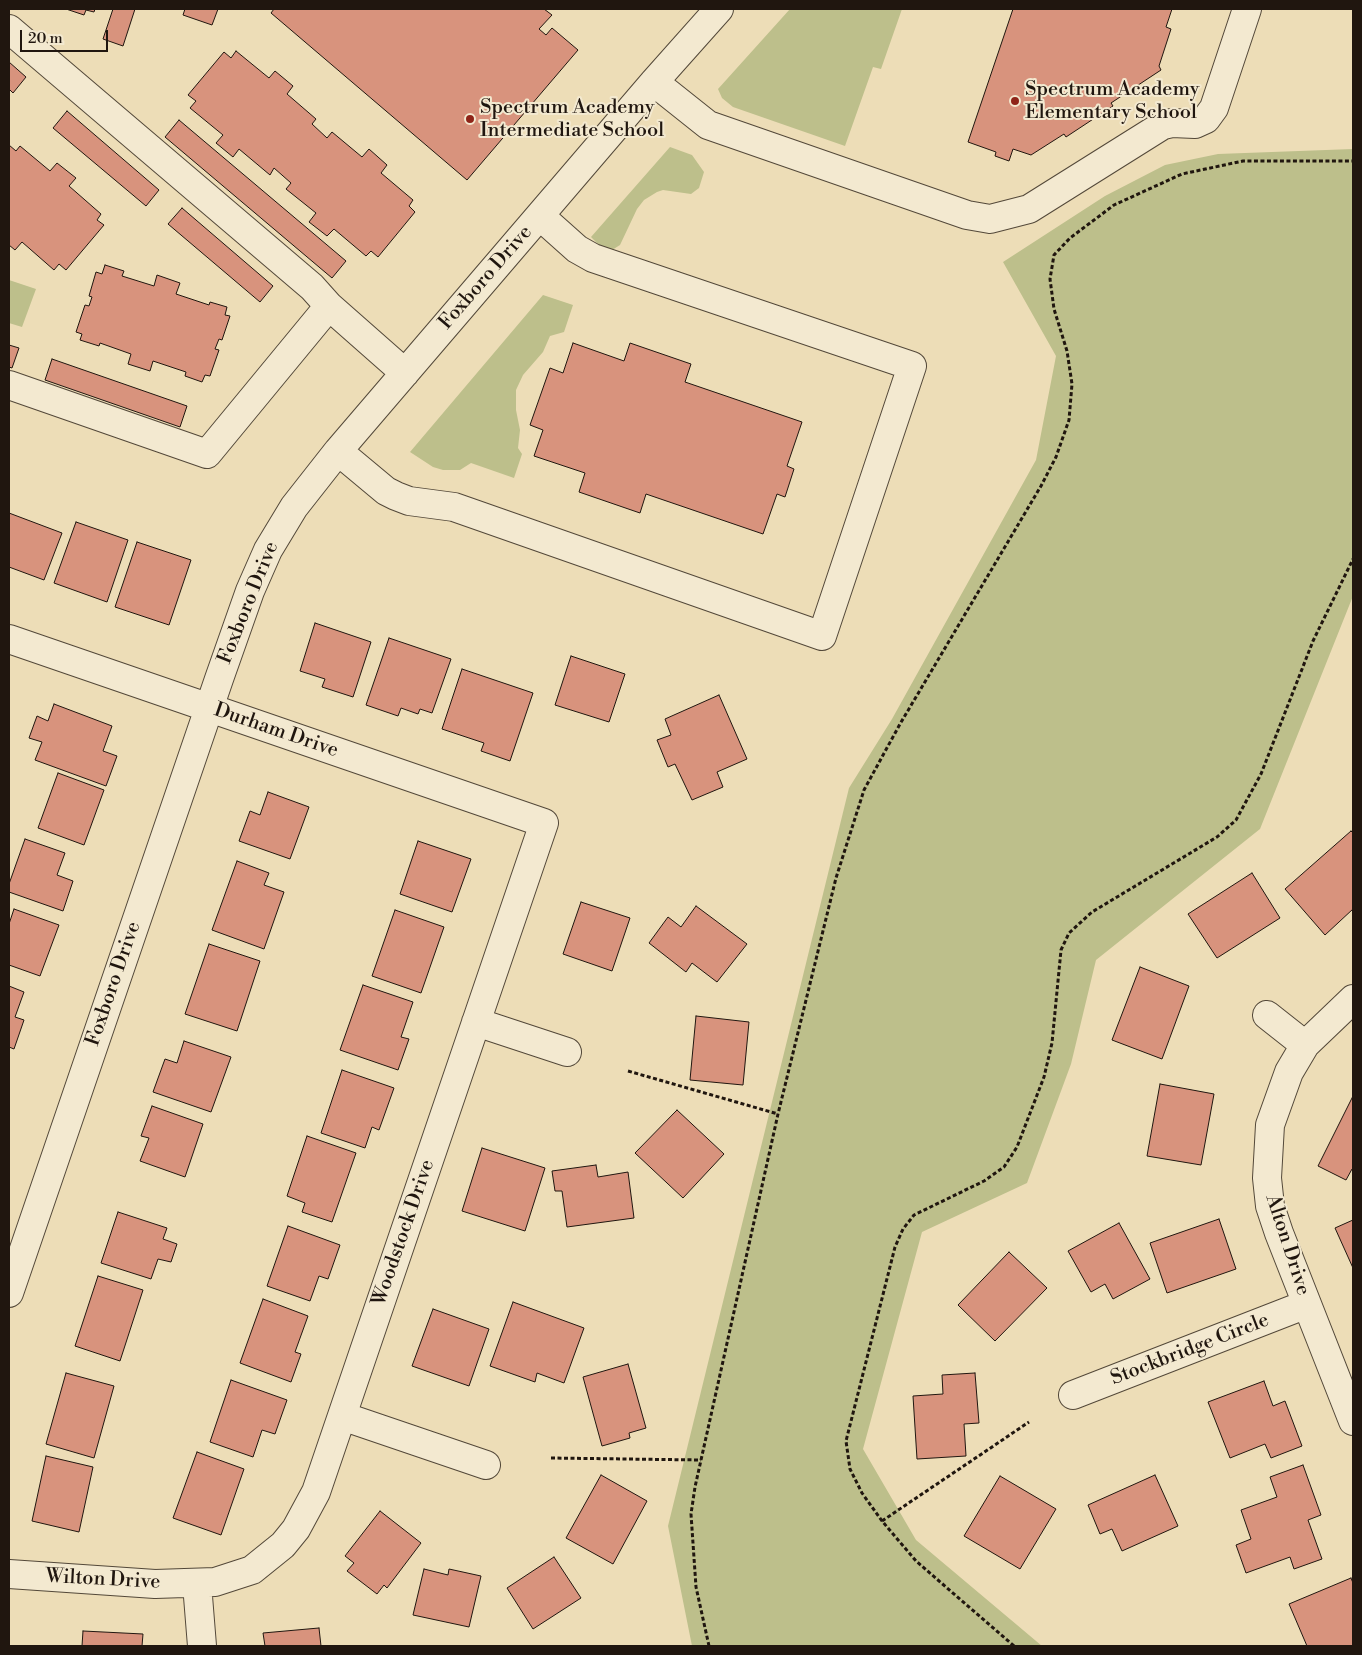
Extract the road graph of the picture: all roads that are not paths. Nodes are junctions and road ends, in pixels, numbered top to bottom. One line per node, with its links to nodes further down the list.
1 (719, 9): 4 (street, Foxboro Drive)
2 (1247, 9): 4 (street)
3 (9, 28): 6 (street)
4 (654, 82): 5 (street, Foxboro Drive)
5 (540, 216): 7 (street, Foxboro Drive); 9 (street)
6 (329, 306): 7 (street); 8 (street)
7 (405, 373): 9 (street, Foxboro Drive)
8 (9, 385)
9 (338, 451): 11 (street, Foxboro Drive)
10 (9, 639): 11 (street, Durham Drive)
11 (209, 708): 12 (street, Durham Drive); 18 (street, Foxboro Drive)
12 (544, 823): 15 (street, Woodstock Drive)
13 (1353, 998): 16 (street, Alton Drive)
14 (1267, 1015): 16 (street)
15 (476, 1022): 17 (street); 21 (street, Woodstock Drive)
16 (1305, 1045): 19 (street, Alton Drive)
17 (567, 1052)
18 (9, 1293)
19 (1307, 1304): 20 (street, Stockbridge Circle); 22 (street, Alton Drive)
20 (1073, 1395)
21 (342, 1416): 23 (street); 25 (street, Woodstock Drive)
22 (1353, 1421)
23 (486, 1465)
24 (9, 1574): 25 (street, Wilton Drive)
25 (197, 1584): 26 (street)
26 (202, 1646)

